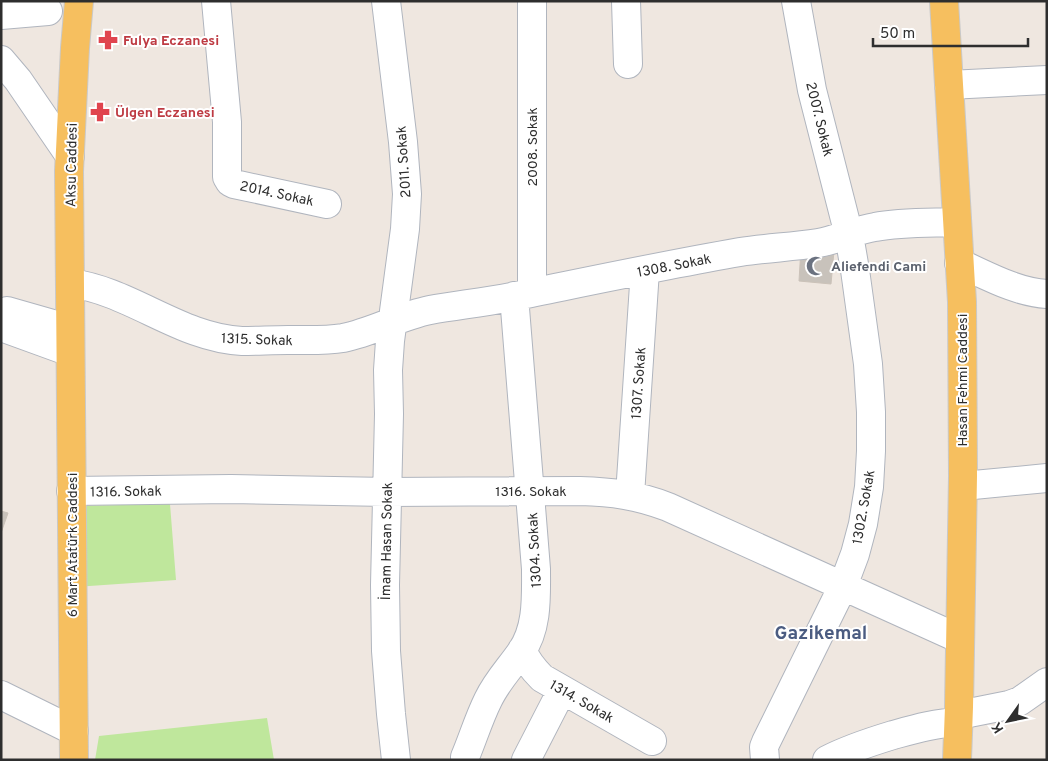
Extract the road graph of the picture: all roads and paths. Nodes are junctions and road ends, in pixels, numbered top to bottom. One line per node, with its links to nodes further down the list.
1 (79, 1): 14 (main road, Aksu Caddesi)
2 (216, 1): 15 (street, 2014. Sokak)
3 (386, 1): 24 (street, 2011. Sokak)
4 (532, 1): 21 (street, 2008. Sokak)
5 (626, 1): 11 (street)
6 (796, 1): 17 (street, 2007. Sokak)
7 (944, 1): 13 (main road, Hasan Fehmi Caddesi)
8 (48, 11): 9 (street)
9 (1, 15)
10 (1, 60): 14 (street)
11 (628, 64)
12 (1047, 80): 13 (street)
13 (949, 85): 16 (main road, Hasan Fehmi Caddesi)
14 (70, 156): 20 (main road, Aksu Caddesi)
15 (327, 204)
16 (957, 222): 17 (street, 1308. Sokak); 18 (main road, Hasan Fehmi Caddesi)
17 (849, 235): 19 (street, 1308. Sokak); 33 (street, 1302. Sokak)
18 (960, 263): 22 (street); 28 (main road, Hasan Fehmi Caddesi)
19 (645, 270): 21 (street, 1308. Sokak); 32 (street, 1307. Sokak)
20 (70, 282): 24 (street, 1315. Sokak); 26 (main road, Aksu Caddesi)
21 (523, 294): 24 (street, 1308. Sokak); 30 (street, 1304. Sokak)
22 (1047, 294)
23 (1, 309): 26 (street)
24 (393, 322): 31 (street, İmam Hasan Sokak)
25 (1, 327): 26 (street)
26 (70, 340): 29 (main road, 6 Mart Atatürk Caddesi)
27 (1047, 478): 28 (street)
28 (963, 486): 34 (main road, Hasan Fehmi Caddesi)
29 (71, 491): 31 (street, 1316. Sokak); 40 (main road, 6 Mart Atatürk Caddesi)
30 (530, 491): 31 (street, 1316. Sokak); 32 (street, 1316. Sokak); 35 (street, 1304. Sokak)
31 (387, 492): 44 (street, İmam Hasan Sokak)
32 (630, 495): 33 (street, 1316. Sokak)
33 (842, 586): 34 (street, 1316. Sokak); 46 (street, 1302. Sokak)
34 (960, 639): 39 (main road, Hasan Fehmi Caddesi)
35 (522, 650): 37 (street, 1314. Sokak); 42 (street, 1304. Sokak)
36 (1047, 682): 39 (street)
37 (562, 690): 41 (street, 1314. Sokak); 45 (street)
38 (1, 695): 40 (street)
39 (959, 718): 47 (street); 48 (main road, Hasan Fehmi Caddesi)
40 (74, 731): 43 (main road, 6 Mart Atatürk Caddesi)
41 (652, 741)
42 (465, 759)
43 (74, 760)
44 (396, 760)
45 (526, 760)
46 (765, 760)
47 (827, 760)
48 (957, 760)

